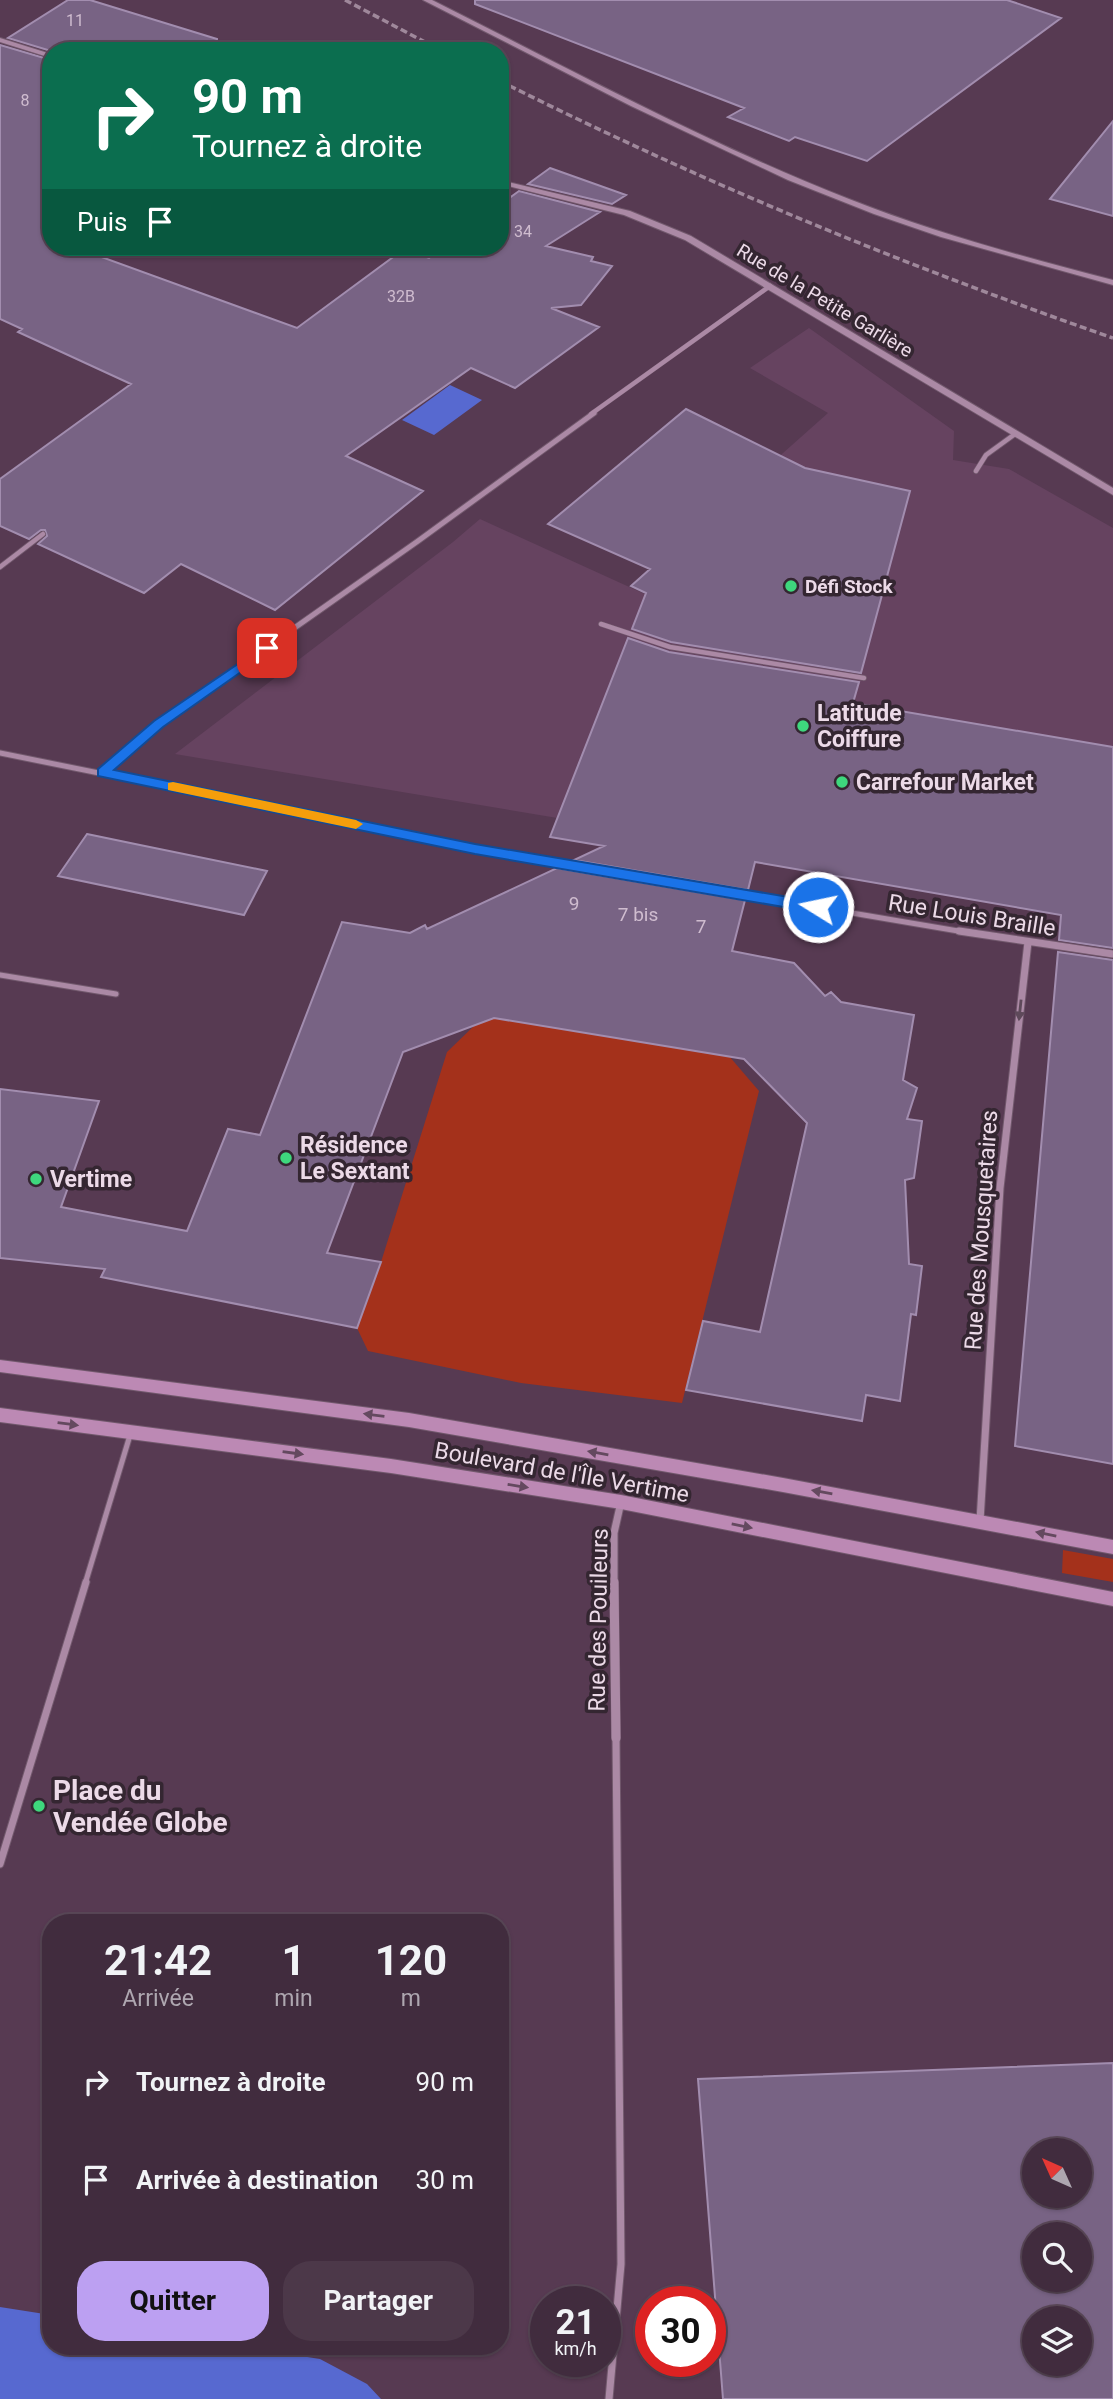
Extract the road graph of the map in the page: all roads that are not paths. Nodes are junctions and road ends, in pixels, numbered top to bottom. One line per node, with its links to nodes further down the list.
1 (428, 0): 5 (street)
2 (0, 40): 3 (street)
3 (42, 53)
4 (509, 184): 6 (street, Rue de la Petite Garlière)
5 (1113, 284)
6 (770, 286): 7 (street, Rue de la Petite Garlière); 15 (street)
7 (1014, 434): 8 (lane); 9 (street, Rue de la Petite Garlière)
8 (976, 471)
9 (1113, 492)
10 (43, 534): 11 (lane)
11 (0, 567)
12 (601, 624): 13 (lane)
13 (864, 678)
14 (0, 753): 15 (street, Rue Louis Braille)
15 (103, 772): 16 (street, Rue Louis Braille)
16 (1028, 942): 17 (street, Rue Louis Braille); 24 (street, Rue des Mousquetaires, one-way to 24)
17 (1113, 954)
18 (0, 975): 19 (lane)
19 (116, 994)
20 (0, 1366): 24 (main road, Boulevard de l'Île Vertime, one-way to 20)
21 (0, 1415): 22 (main road, Boulevard de l'Île Vertime, one-way to 22)
22 (131, 1432): 23 (main road, Boulevard de l'Île Vertime, one-way to 23); 28 (lane)
23 (621, 1502): 26 (main road, Boulevard de l'Île Vertime, one-way to 26); 27 (street, Rue des Pouileurs)
24 (980, 1521): 25 (main road, Boulevard de l'Île Vertime, one-way to 24)
25 (1113, 1547)
26 (1113, 1599)
27 (616, 1738): 29 (lane)
28 (0, 1864)
29 (609, 2399)

